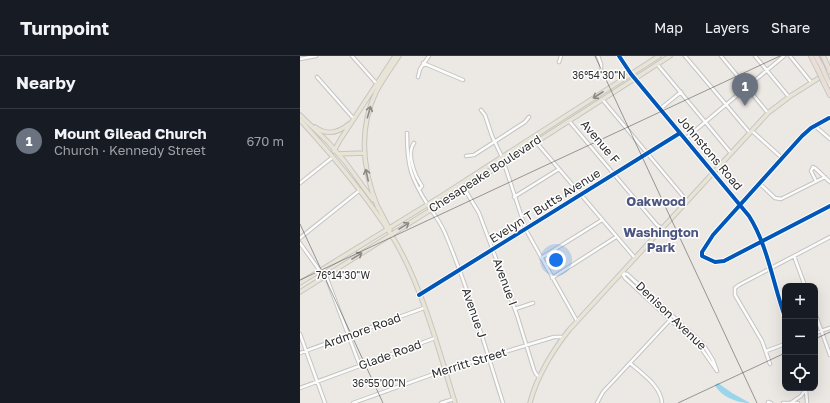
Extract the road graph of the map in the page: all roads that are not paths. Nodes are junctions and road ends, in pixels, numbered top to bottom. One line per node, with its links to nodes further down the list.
1 (316, 56): 20 (street)
2 (352, 56): 36 (street)
3 (395, 56): 36 (main road)
4 (399, 56): 36 (main road)
5 (429, 56): 22 (street)
6 (561, 56): 21 (street)
7 (598, 56): 26 (street)
8 (619, 56): 29 (street, Johnstons Road)
9 (659, 56): 29 (main road, Chesapeake Boulevard)
10 (670, 56): 23 (main road, Chesapeake Boulevard)
11 (685, 56): 42 (street)
12 (721, 56): 37 (street)
13 (755, 56): 27 (street)
14 (784, 56): 27 (street)
15 (790, 56): 34 (street)
16 (811, 56): 25 (highway)
17 (816, 56): 25 (highway)
18 (823, 56): 24 (highway)
19 (826, 56): 24 (highway)
20 (300, 59)
21 (558, 62)
22 (424, 63): 31 (street); 33 (street)
23 (657, 64): 32 (main road, Chesapeake Boulevard); 38 (street)
24 (827, 65): 28 (highway)
25 (820, 69): 35 (highway, bridge)
26 (601, 70)
27 (767, 70): 37 (street); 40 (street)
28 (830, 71): 34 (main road)
29 (631, 74): 32 (street, Johnstons Road); 72 (main road, Chesapeake Boulevard, one-way to 72)
30 (317, 77): 49 (street)
31 (418, 77)
32 (634, 78): 41 (main road, Chesapeake Boulevard); 43 (street, Johnstons Road)
33 (462, 80)
34 (811, 82): 40 (main road)
35 (827, 82): 39 (highway)
36 (378, 84): 49 (main road); 60 (main road, one-way to 36)
37 (746, 87): 42 (street); 45 (street)
38 (681, 92): 43 (street); 52 (street)
39 (830, 95)
40 (789, 97): 45 (main road)
41 (602, 99): 51 (main road, Chesapeake Boulevard); 68 (street)
42 (726, 104): 52 (street); 55 (street)
43 (660, 109): 57 (street, Johnstons Road)
44 (481, 110): 61 (street)
45 (768, 113): 55 (main road)
46 (300, 115): 53 (main road)
47 (529, 117): 61 (street)
48 (829, 118): 54 (street)
49 (354, 119): 53 (main road); 64 (main road)
50 (300, 120): 53 (main road)
51 (569, 120): 62 (main road, Chesapeake Boulevard); 77 (street, Avenue F)
52 (705, 122): 58 (street); 69 (street)
53 (303, 124): 64 (main road); 70 (main road)
54 (815, 126): 59 (street); 73 (street)
55 (751, 132): 69 (main road); 73 (street)
56 (407, 133): 85 (street, Avenue J)
57 (680, 133): 58 (street, Johnstons Road); 68 (street, Evelyn T Butts Avenue)
58 (685, 139): 76 (street, Johnstons Road)
59 (830, 139)
60 (364, 140): 65 (main road); 66 (main road)
61 (494, 142): 71 (street); 72 (street)
62 (536, 142): 74 (main road, Chesapeake Boulevard); 75 (street)
63 (414, 143): 85 (street)
64 (334, 150): 67 (main road); 70 (main road)
65 (354, 153): 66 (main road); 67 (main road)
66 (364, 153): 92 (main road, one-way to 66)
67 (338, 154): 70 (main road); 92 (main road)
68 (648, 154): 77 (street, Evelyn T Butts Avenue); 88 (street)
69 (731, 154): 76 (main road)
70 (333, 156): 81 (street); 84 (main road)
71 (466, 156)
72 (502, 157): 74 (street); 90 (main road, Chesapeake Boulevard)
73 (782, 158): 82 (street)
74 (504, 163): 83 (main road, Chesapeake Boulevard); 87 (street)
75 (559, 169): 86 (street); 87 (street)
76 (714, 173): 88 (main road); 89 (street, Johnstons Road)
77 (614, 175): 86 (street, Evelyn T Butts Avenue); 95 (street, Avenue F)
78 (825, 177): 79 (street); 79 (street); 80 (street)
79 (816, 181): 82 (street)
80 (830, 182)
81 (300, 183)
82 (759, 183): 89 (street)
83 (464, 188): 93 (main road, Chesapeake Boulevard); 104 (street, Avenue I)
84 (360, 190): 96 (main road); 101 (street)
85 (419, 190): 90 (street, Avenue J)
86 (581, 196): 94 (street); 97 (street, Evelyn T Butts Avenue)
87 (514, 197): 97 (street)
88 (688, 201): 95 (main road)
89 (740, 204): 102 (street, Johnstons Road); 102 (street)
90 (428, 205): 93 (street, Avenue J); 96 (main road, Chesapeake Boulevard)
91 (830, 206): 102 (street)
92 (378, 208): 96 (main road)
93 (431, 210): 98 (main road, Chesapeake Boulevard, one-way to 93); 109 (street, Avenue J)
94 (602, 220): 99 (street); 106 (street)
95 (663, 228): 107 (main road)
96 (388, 229): 98 (main road); 110 (main road, Chesapeake Boulevard)
97 (526, 230): 104 (street, Evelyn T Butts Avenue); 106 (street)
98 (391, 235): 112 (main road, Chesapeake Boulevard, one-way to 98); 117 (main road)
99 (616, 237): 107 (street); 113 (street)
100 (830, 237): 105 (street)
101 (300, 238)
102 (762, 242): 108 (street, Johnstons Road)
103 (300, 243): 110 (street)
104 (493, 249): 109 (street, Evelyn T Butts Avenue); 121 (street, Avenue I)
105 (794, 256): 108 (street); 115 (street)
106 (541, 258): 113 (street)
107 (635, 259): 111 (main road)
108 (770, 268): 119 (street, Johnstons Road); 135 (street)
109 (459, 270): 117 (street, Evelyn T Butts Avenue); 138 (street, Avenue J)
110 (320, 271): 114 (main road, Chesapeake Boulevard)
111 (622, 273): 122 (street, Denison Avenue); 124 (main road)
112 (326, 276): 116 (main road, Chesapeake Boulevard); 129 (street)
113 (552, 278): 124 (street)
114 (300, 283)
115 (804, 283)
116 (300, 292)
117 (419, 295): 120 (main road)
118 (532, 303): 121 (street)
119 (782, 307)
120 (424, 308): 129 (street, Ardmore Road); 131 (main road)
121 (515, 309): 132 (street, Avenue I)
122 (672, 318): 122 (street, Denison Avenue); 139 (street)
123 (817, 319): 126 (street)
124 (578, 321): 130 (main road)
125 (830, 328): 126 (street)
126 (821, 331): 127 (street); 137 (street)
127 (818, 332)
128 (300, 334): 134 (street)
129 (349, 336): 134 (street, Ardmore Road); 141 (street)
130 (563, 337): 132 (street, Merritt Street); 143 (main road)
131 (435, 338): 141 (street, Glade Road); 142 (main road)
132 (527, 345): 138 (street, Merritt Street); 143 (street, Avenue I)
133 (782, 345): 135 (street)
134 (306, 351): 136 (street, Ardmore Road); 144 (street)
135 (766, 351): 140 (street)
136 (300, 354)
137 (830, 355)
138 (489, 357): 142 (street, Merritt Street); 154 (street, Avenue J)
139 (630, 363): 156 (street); 157 (street)
140 (770, 364)
141 (360, 366): 144 (street, Glade Road)
142 (445, 370): 148 (main road); 152 (street, Merritt Street)
143 (540, 378): 155 (main road)
144 (317, 382): 145 (street, Glade Road); 151 (street)
145 (300, 388)
146 (804, 391): 150 (street)
147 (806, 391): 161 (street)
148 (454, 401): 153 (street)
149 (768, 402): 158 (street)
150 (792, 402): 159 (street); 160 (street)
151 (325, 403)
152 (353, 403)
153 (441, 403)
154 (503, 403)
155 (530, 403)
156 (597, 403)
157 (662, 403)
158 (771, 403)
159 (783, 403)
160 (798, 403)
161 (807, 403)

